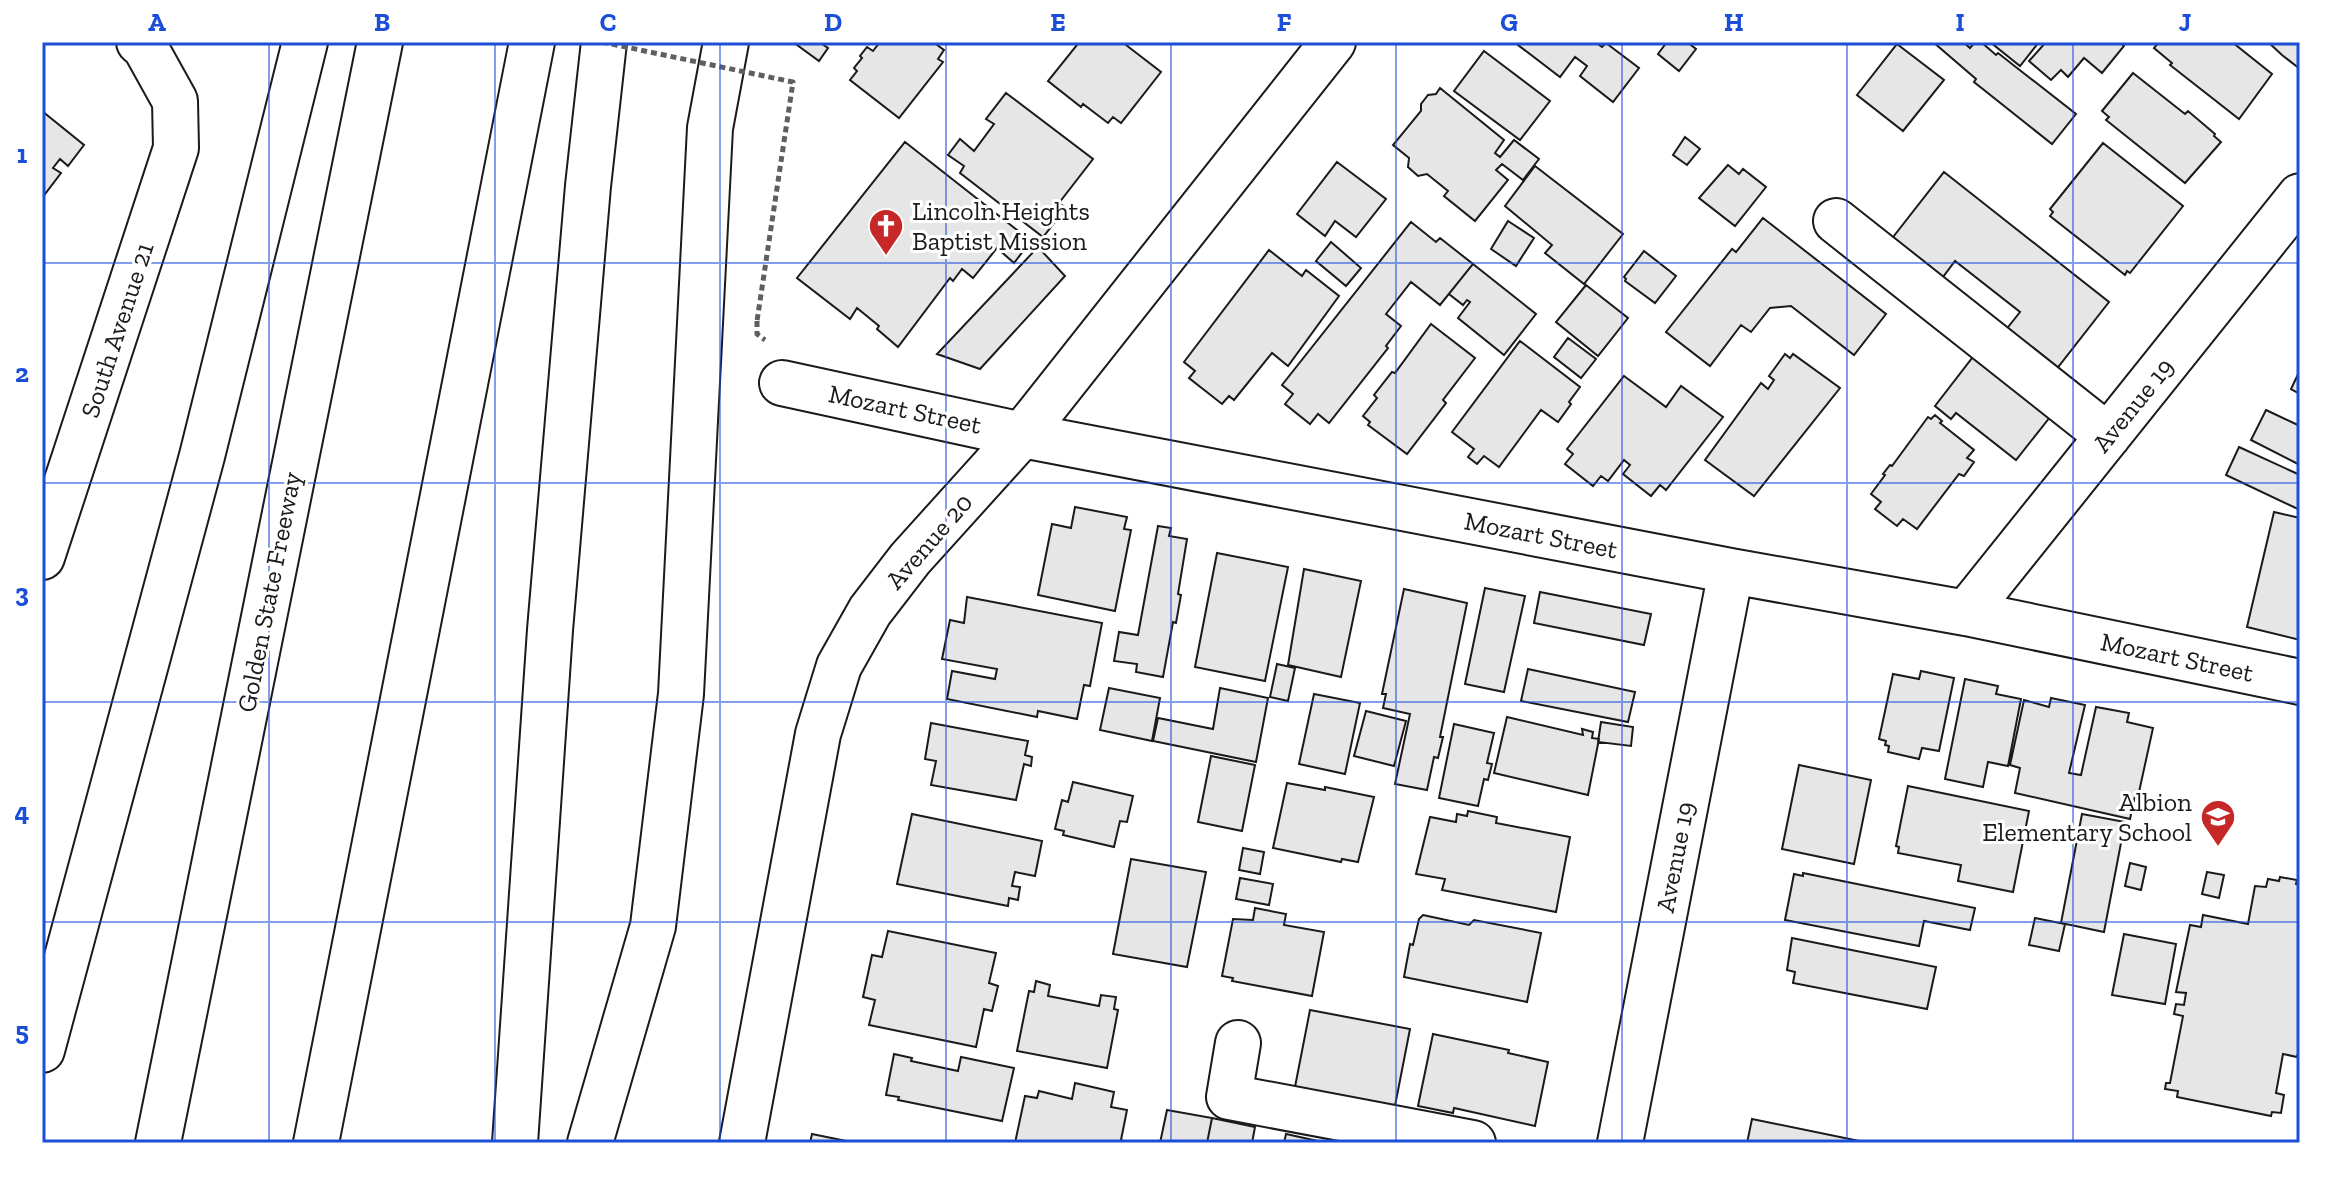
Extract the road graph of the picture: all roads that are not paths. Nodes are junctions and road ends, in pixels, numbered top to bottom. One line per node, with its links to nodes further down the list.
1 (139, 42): 13 (main road, South Avenue 21)
2 (305, 42): 18 (main road)
3 (380, 42): 20 (main road, Golden State Freeway)
4 (532, 42): 21 (main road)
5 (603, 42): 19 (main road)
6 (726, 42): 22 (main road)
7 (1333, 42): 11 (main road, Avenue 20)
8 (2300, 196): 12 (main road, Avenue 19)
9 (1836, 221): 12 (main road)
10 (782, 383): 11 (main road, Mozart Street)
11 (1022, 435): 14 (main road, Mozart Street); 23 (main road, Avenue 20)
12 (2108, 436): 15 (main road, Avenue 19)
13 (42, 557)
14 (1731, 571): 15 (main road, Mozart Street); 25 (main road, Avenue 19)
15 (1966, 613): 16 (main road, Mozart Street)
16 (2300, 682)
17 (1238, 1043): 24 (main road)
18 (42, 1050)
19 (515, 1141)
20 (158, 1143)
21 (316, 1143)
22 (590, 1143)
23 (742, 1143)
24 (1473, 1143)
25 (1620, 1143)

